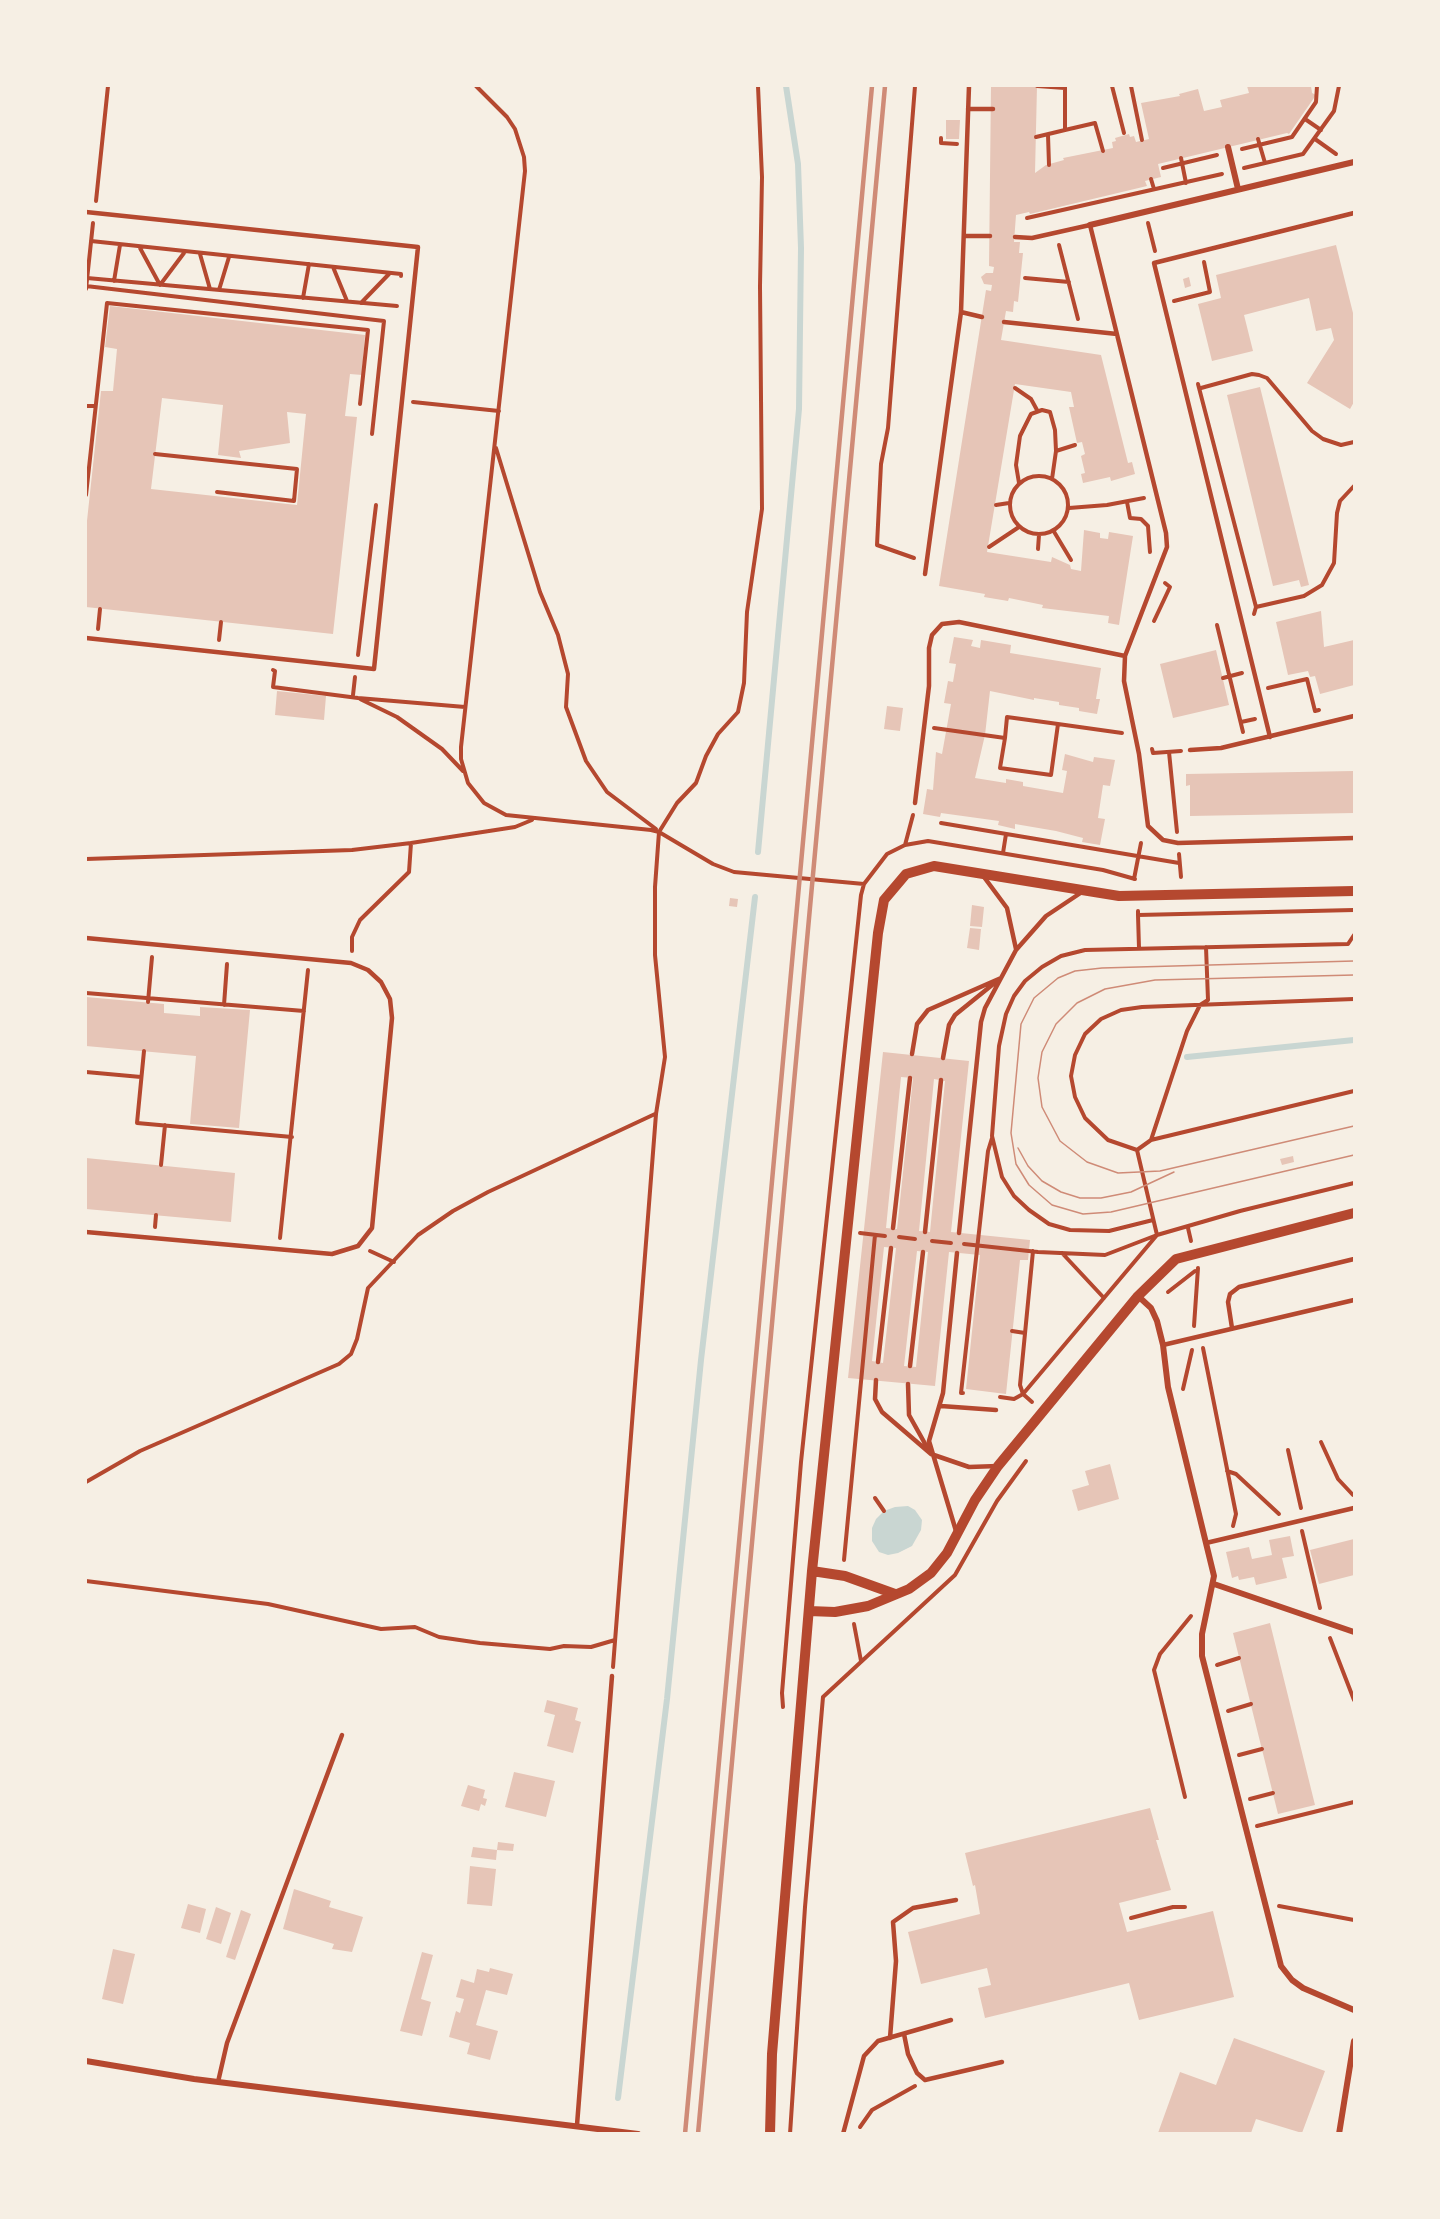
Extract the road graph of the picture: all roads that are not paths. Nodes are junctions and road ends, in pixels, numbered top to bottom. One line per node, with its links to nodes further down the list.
1 (969, 86): 2 (lane)
2 (968, 109): 3 (lane); 10 (lane)
3 (993, 109)
4 (1228, 150): 6 (street)
5 (1354, 162): 6 (street)
6 (1238, 189): 9 (street)
7 (86, 212): 18 (lane)
8 (1354, 213): 21 (lane)
9 (1090, 225): 12 (lane); 16 (lane)
10 (964, 236): 11 (lane); 13 (lane)
11 (990, 236)
12 (1015, 237)
13 (961, 312): 14 (lane); 17 (lane)
14 (981, 317)
15 (1004, 321): 16 (lane)
16 (1117, 334): 19 (lane)
17 (925, 574)
18 (86, 638)
19 (1125, 656): 23 (lane); 24 (lane)
20 (1354, 716): 21 (lane)
21 (1270, 737): 22 (lane)
22 (1190, 750)
23 (915, 802)
24 (1354, 838)
25 (980, 873): 27 (street); 29 (lane); 59 (street)
26 (1354, 891): 27 (street)
27 (1082, 892): 29 (lane)
28 (86, 938): 37 (lane)
29 (1016, 950): 30 (lane)
30 (1001, 978): 31 (lane); 32 (lane); 39 (lane)
31 (912, 1054)
32 (943, 1058)
33 (910, 1078): 36 (lane)
34 (942, 1080): 38 (lane)
35 (1354, 1213): 44 (street)
36 (893, 1228)
37 (86, 1232)
38 (925, 1232)
39 (959, 1233)
40 (891, 1248): 48 (lane)
41 (923, 1252): 49 (lane)
42 (957, 1253): 52 (lane)
43 (1354, 1258): 46 (lane)
44 (1138, 1296): 47 (street); 55 (street)
45 (1354, 1300): 46 (lane)
46 (1232, 1328): 47 (lane)
47 (1163, 1345): 58 (street)
48 (878, 1362)
49 (910, 1366)
50 (876, 1380): 54 (lane)
51 (908, 1384): 54 (lane)
52 (941, 1406): 53 (lane); 54 (lane)
53 (996, 1410)
54 (931, 1454): 55 (lane); 57 (lane)
55 (998, 1466): 57 (street)
56 (1354, 1508): 58 (lane)
57 (957, 1534): 61 (street)
58 (1206, 1543): 60 (street)
59 (812, 1571): 61 (street); 62 (street)
60 (1214, 1584): 63 (street); 67 (street)
61 (895, 1594): 62 (street)
62 (809, 1611): 77 (street)
63 (1354, 1632)
64 (612, 1676): 75 (lane)
65 (342, 1734): 74 (lane)
66 (956, 1900): 70 (lane)
67 (1354, 2010)
68 (951, 2020): 69 (lane)
69 (904, 2034): 70 (lane); 73 (lane)
70 (890, 2038): 78 (lane)
71 (1354, 2041): 79 (street)
72 (86, 2061): 74 (street)
73 (1002, 2062)
74 (218, 2082): 75 (street)
75 (577, 2125): 76 (street)
76 (638, 2133)
77 (770, 2133)
78 (843, 2133)
79 (1339, 2133)

